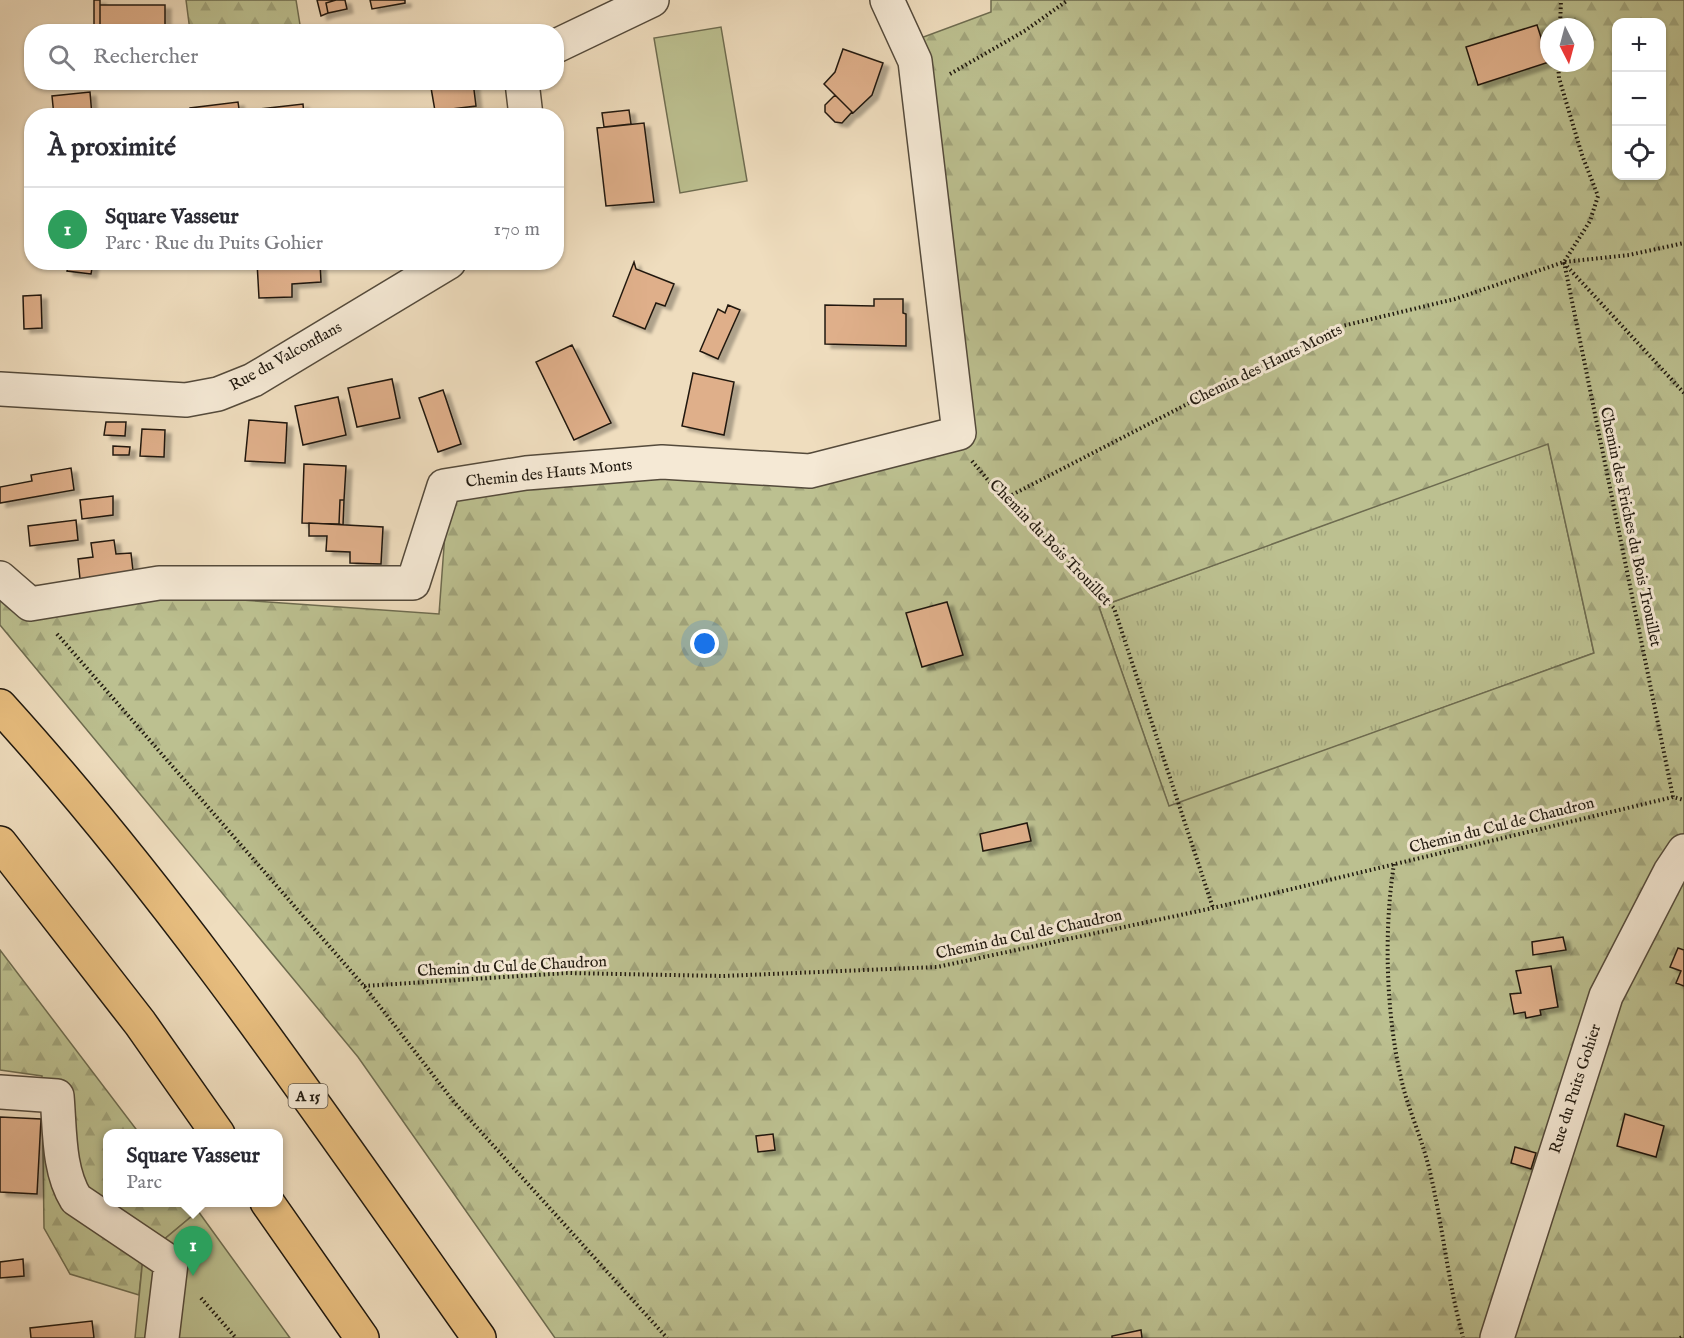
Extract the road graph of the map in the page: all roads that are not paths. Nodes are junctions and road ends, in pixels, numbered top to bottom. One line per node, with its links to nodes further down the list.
1 (652, 0): 3 (street)
2 (887, 0): 8 (street, Chemin des Hauts Monts)
3 (564, 42)
4 (523, 90): 5 (street)
5 (525, 108)
6 (436, 270): 7 (street, Rue du Valconflans)
7 (0, 389)
8 (0, 578)
9 (0, 706): 17 (highway, A 15)
10 (0, 843): 13 (highway)
11 (1684, 851): 18 (street, Rue du Puits Gohier)
12 (0, 1092): 15 (street)
13 (214, 1129)
14 (270, 1207): 16 (highway)
15 (162, 1338)
16 (362, 1338)
17 (479, 1338)
18 (1497, 1338)

